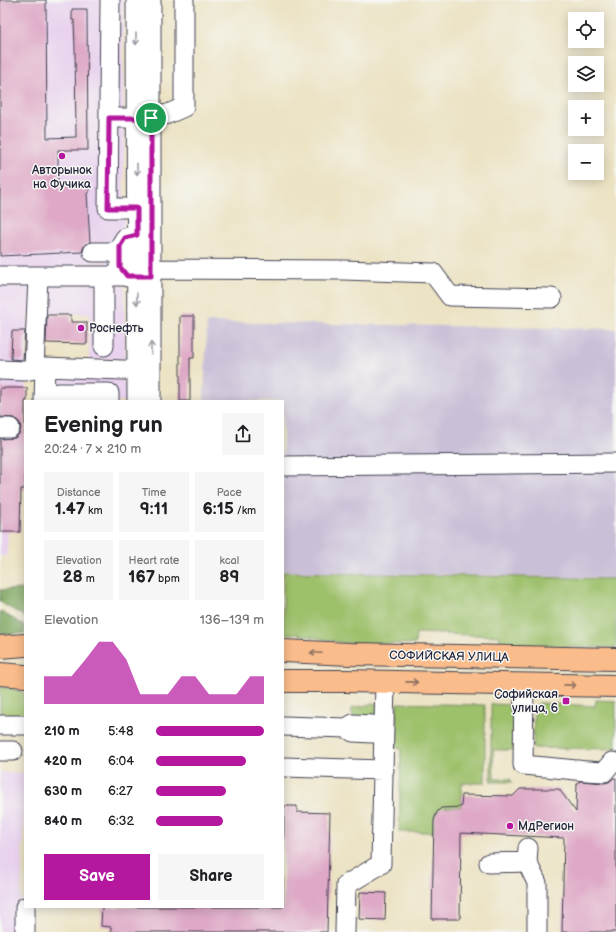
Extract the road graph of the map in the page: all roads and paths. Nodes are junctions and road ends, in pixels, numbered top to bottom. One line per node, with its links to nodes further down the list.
1 (110, 0): 5 (street)
2 (136, 0): 6 (street, one-way to 6)
3 (151, 0): 6 (street)
4 (184, 0): 6 (street)
5 (109, 118): 6 (street); 7 (street)
6 (144, 118): 7 (street, one-way to 7); 11 (street)
7 (137, 208): 8 (street)
8 (137, 235): 10 (street); 11 (street)
9 (93, 252): 10 (street)
10 (120, 252): 11 (street)
11 (140, 274): 13 (street); 15 (street); 19 (street)
12 (0, 276): 14 (street)
13 (104, 276): 14 (street); 16 (street)
14 (38, 277): 17 (street)
15 (552, 298)
16 (104, 346)
17 (40, 368): 18 (street); 19 (street); 20 (street)
18 (0, 370)
19 (144, 371): 22 (street); 23 (street)
20 (51, 397): 21 (street)
21 (109, 400)
22 (137, 400)
23 (151, 400)
24 (616, 463): 25 (street)
25 (284, 466)
26 (24, 645): 27 (main road)
27 (0, 647)
28 (284, 651): 29 (main road, СОФИЙСКАЯ УЛИЦА, one-way to 28)
29 (616, 659)
30 (0, 674): 31 (main road)
31 (24, 676)
32 (284, 681): 33 (main road)
33 (386, 682): 34 (main road, one-way to 34); 39 (street)
34 (524, 685): 35 (main road, one-way to 35); 40 (street)
35 (616, 686)
36 (0, 725): 37 (street)
37 (24, 725)
38 (284, 726): 39 (street)
39 (381, 729): 42 (street)
40 (616, 762)
41 (284, 767): 42 (street)
42 (384, 770): 46 (street)
43 (489, 863): 47 (street)
44 (25, 908): 45 (street)
45 (24, 932)
46 (345, 932)
47 (537, 932)

